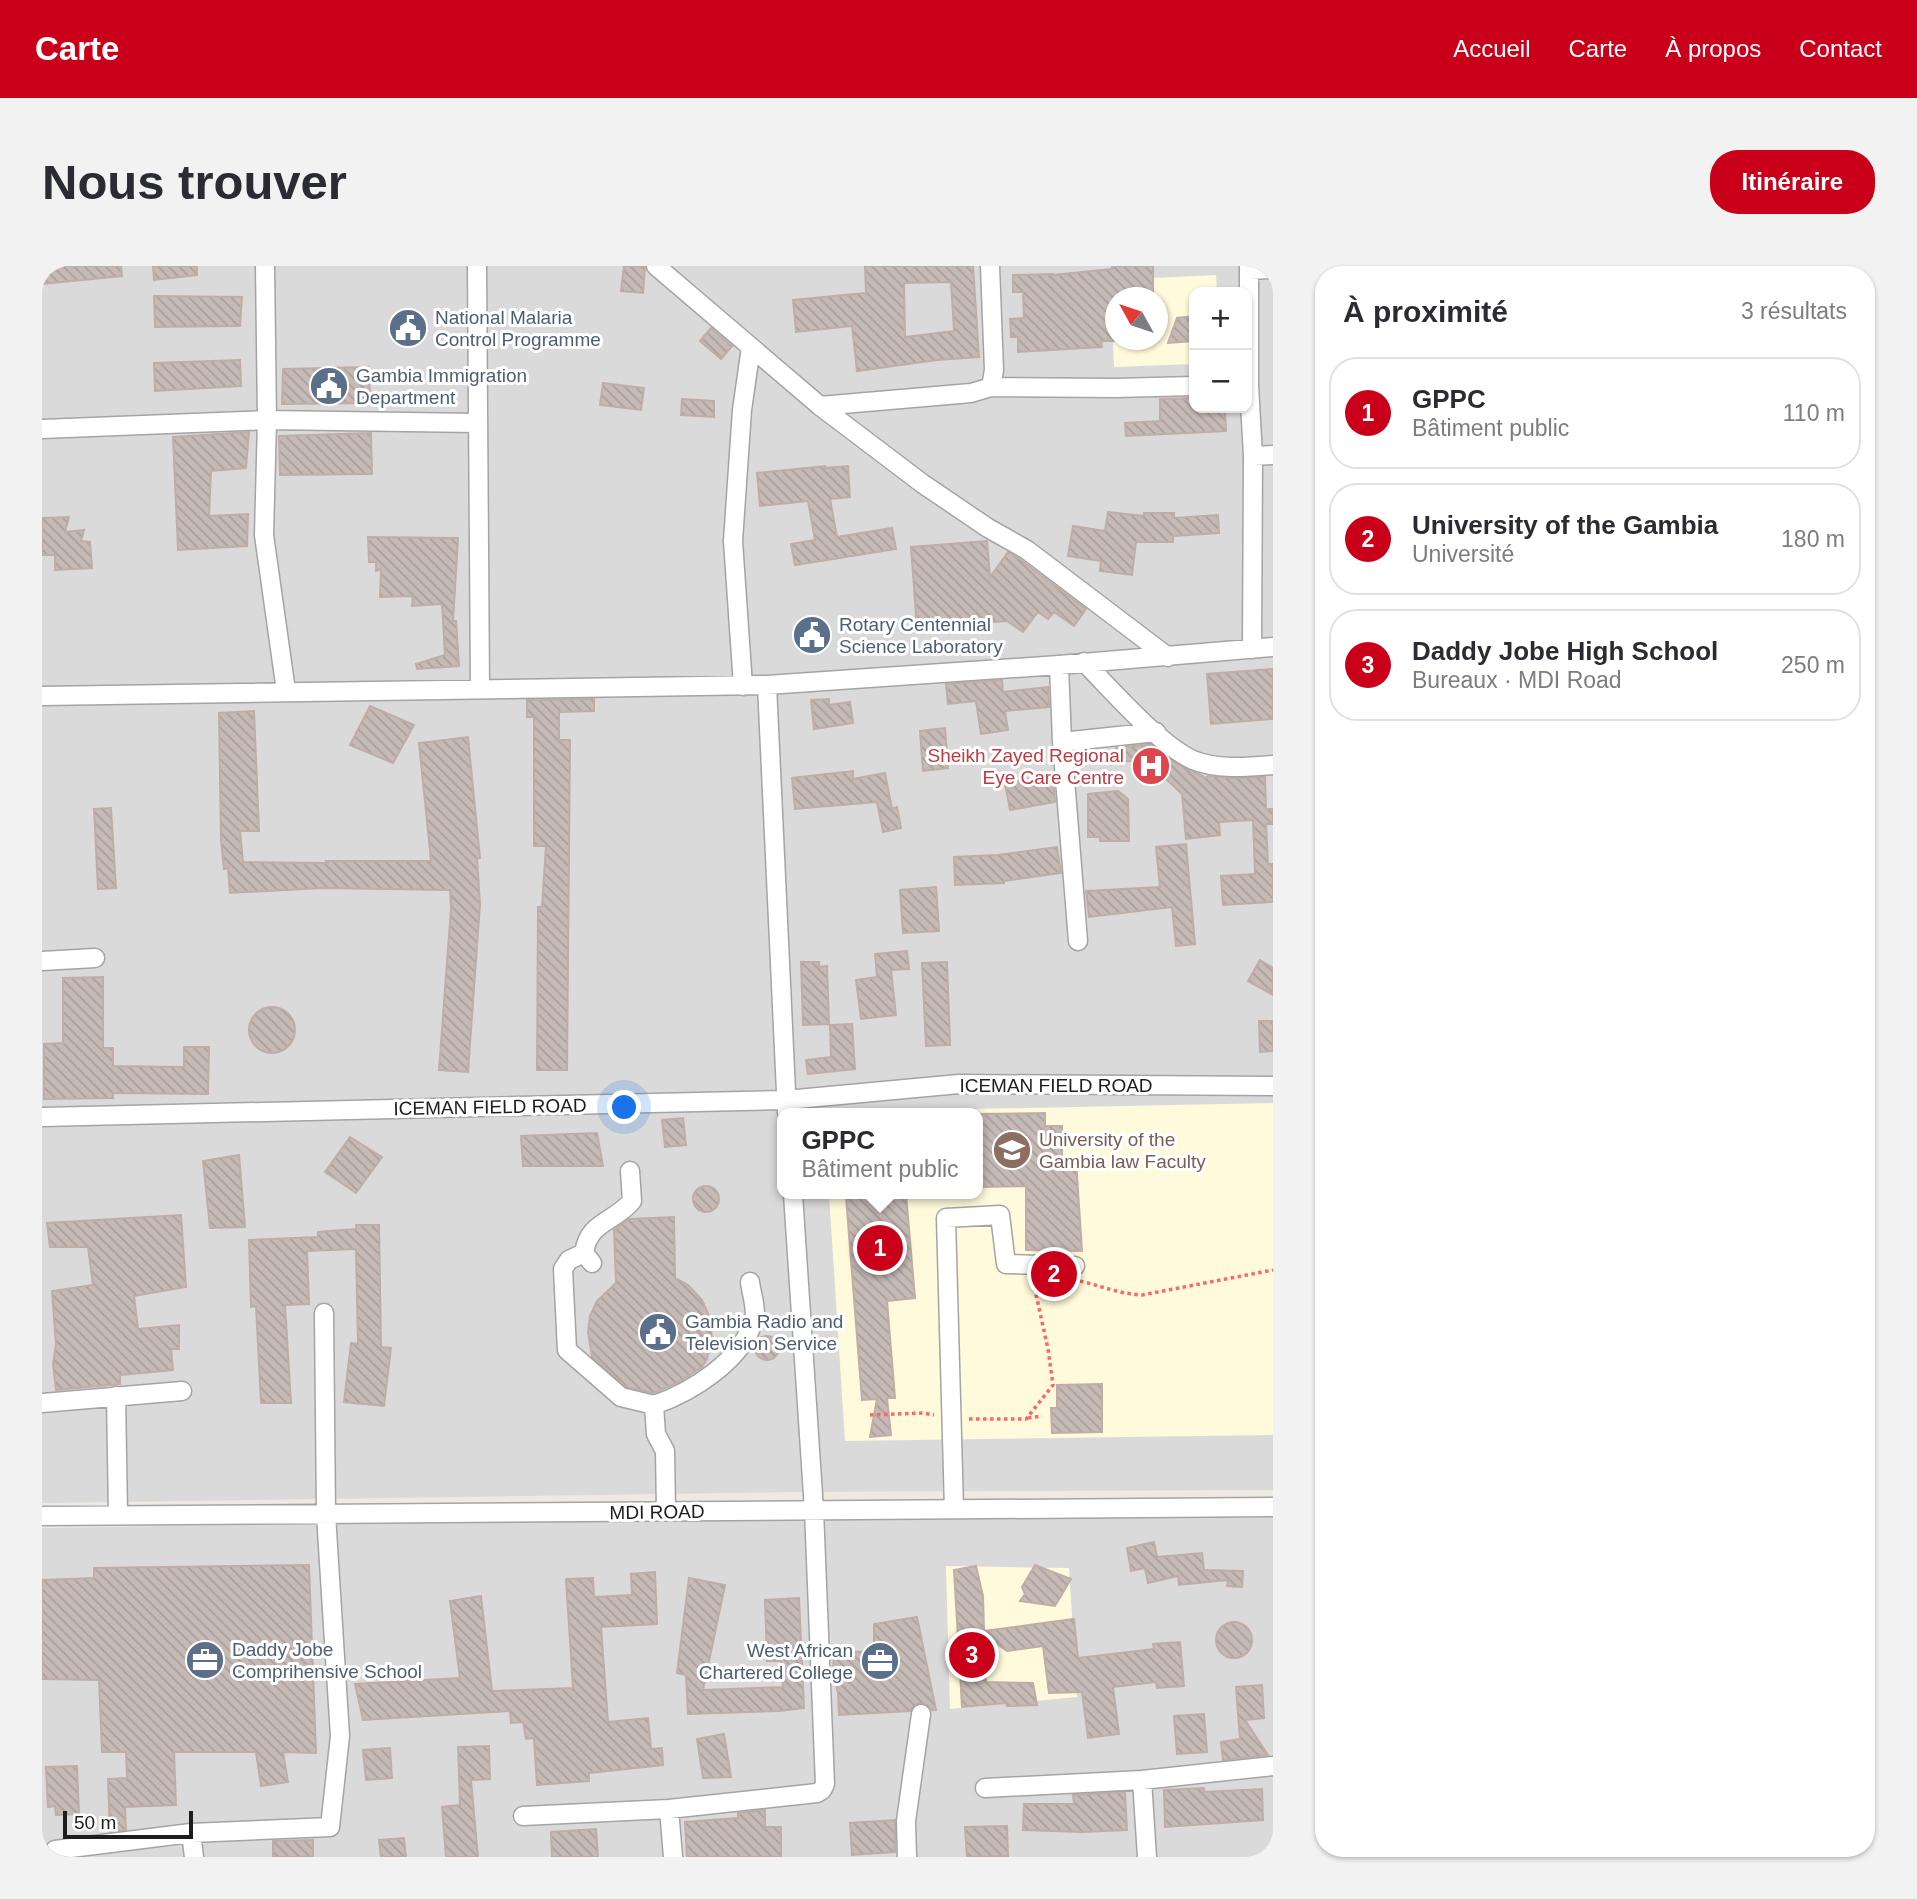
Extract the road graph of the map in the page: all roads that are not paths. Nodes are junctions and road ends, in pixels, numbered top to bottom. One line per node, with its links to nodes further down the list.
1 (265, 266): 13 (street)
2 (477, 266): 14 (street)
3 (656, 266): 7 (street)
4 (990, 266): 10 (street)
5 (1249, 268): 6 (street); 8 (street)
6 (1273, 268)
7 (751, 347): 11 (street); 24 (street)
8 (1248, 350)
9 (1189, 386): 10 (street)
10 (990, 387): 11 (street)
11 (820, 406): 20 (street)
12 (1250, 413): 17 (street)
13 (267, 420): 14 (street); 15 (street); 26 (street)
14 (477, 423): 25 (street)
15 (42, 429)
16 (1273, 455): 17 (street)
17 (1253, 456): 19 (street)
18 (1273, 647): 19 (street)
19 (1252, 649): 20 (street)
20 (1168, 657): 21 (street)
21 (1084, 662): 22 (street); 28 (street)
22 (1059, 666): 23 (street); 29 (street)
23 (766, 685): 24 (street); 35 (street)
24 (743, 686): 25 (street)
25 (480, 690): 26 (street)
26 (286, 691): 27 (street)
27 (42, 696)
28 (1156, 732): 29 (street); 30 (street)
29 (1062, 741): 31 (street)
30 (1273, 765)
31 (1078, 941)
32 (96, 958): 33 (street)
33 (42, 961)
34 (1273, 1086): 35 (street, ICEMAN FIELD ROAD)
35 (787, 1107): 36 (street, ICEMAN FIELD ROAD)
36 (42, 1117)
37 (630, 1171): 45 (street)
38 (793, 1199): 48 (street)
39 (1074, 1273): 47 (street)
40 (750, 1282): 45 (street)
41 (324, 1313): 51 (street)
42 (182, 1391): 43 (street)
43 (116, 1396): 44 (street); 50 (street)
44 (42, 1403)
45 (654, 1405): 49 (street)
46 (1273, 1507): 47 (street, MDI ROAD)
47 (954, 1509): 48 (street, MDI ROAD)
48 (814, 1510): 49 (street, MDI ROAD); 57 (street)
49 (666, 1511): 51 (street, MDI ROAD)
50 (118, 1514): 51 (street, MDI ROAD); 52 (street, MDI ROAD)
51 (327, 1515): 59 (street)
52 (42, 1516)
53 (921, 1714): 63 (street)
54 (1273, 1766): 55 (street)
55 (1142, 1780): 56 (street); 64 (street)
56 (985, 1788)
57 (670, 1809): 58 (street); 62 (street)
58 (523, 1816)
59 (191, 1833): 60 (street); 61 (street)
60 (55, 1850)
61 (194, 1857)
62 (673, 1857)
63 (906, 1857)
64 (1147, 1857)

